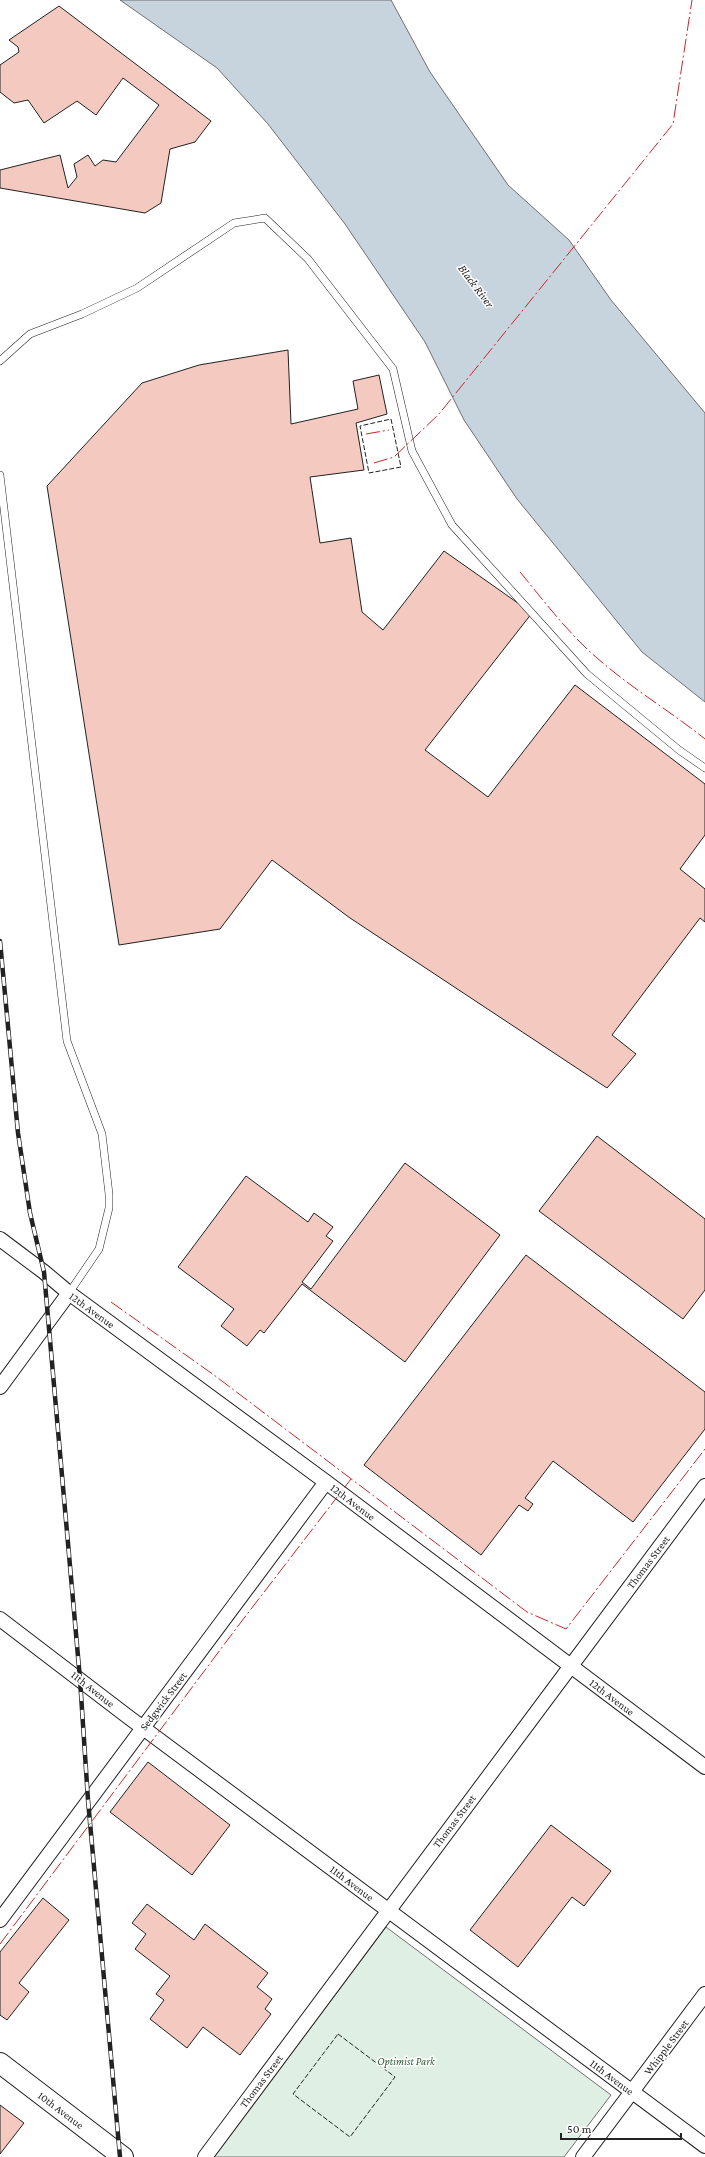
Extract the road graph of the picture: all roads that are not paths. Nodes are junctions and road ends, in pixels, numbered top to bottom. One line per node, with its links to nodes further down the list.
1 (0, 361): 3 (lane)
2 (0, 475): 5 (lane)
3 (705, 768)
4 (0, 1239): 5 (street, 12th Avenue)
5 (69, 1293): 6 (street); 7 (street, 12th Avenue)
6 (0, 1387)
7 (326, 1482): 10 (street, 12th Avenue); 11 (street, Sedgwick Street)
8 (705, 1486): 10 (street, Thomas Street)
9 (0, 1619): 11 (street, 11th Avenue)
10 (570, 1666): 12 (street, 12th Avenue); 13 (street, Thomas Street)
11 (144, 1728): 13 (street, 11th Avenue); 14 (street, Sedgwick Street)
12 (705, 1767)
13 (388, 1910): 17 (street, 11th Avenue); 20 (street, Thomas Street)
14 (0, 1920)
15 (705, 1994): 17 (street, Whipple Street)
16 (0, 2063): 19 (street, 10th Avenue)
17 (632, 2092): 18 (street, 11th Avenue); 21 (street, Whipple Street)
18 (705, 2146)
19 (123, 2157)
20 (205, 2157)
21 (583, 2157)

